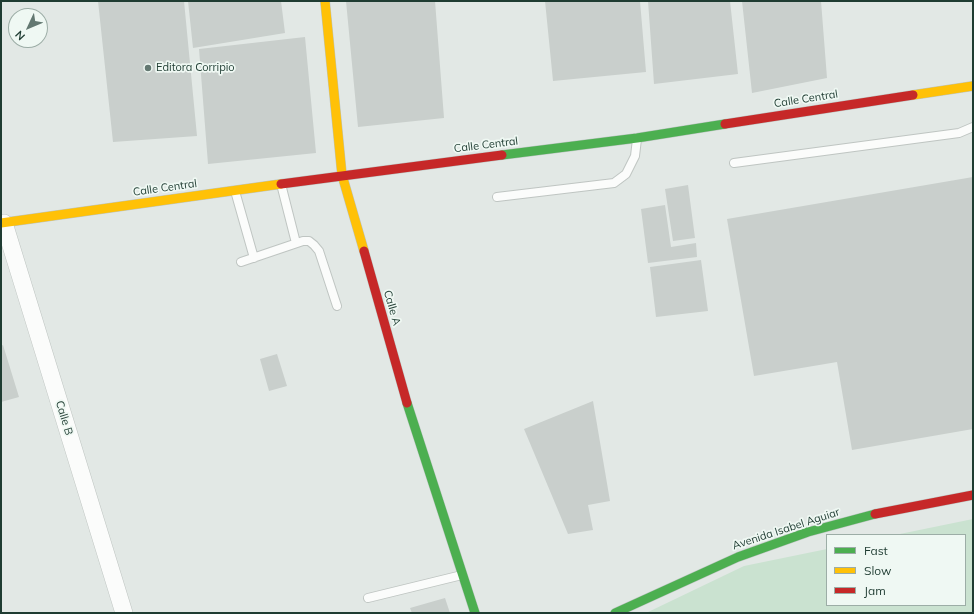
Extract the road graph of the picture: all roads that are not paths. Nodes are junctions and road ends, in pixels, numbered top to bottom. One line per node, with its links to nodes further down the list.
1 (326, 1): 6 (street, Calle A)
2 (973, 86): 4 (street, Calle Central)
3 (973, 127): 5 (lane)
4 (637, 138): 6 (street, Calle Central); 9 (lane)
5 (734, 164)
6 (342, 175): 7 (street, Calle Central); 16 (street, Calle A)
7 (281, 183): 8 (street, Calle Central); 11 (lane)
8 (235, 190): 10 (street, Calle Central); 12 (lane)
9 (497, 197)
10 (2, 223): 18 (street, Calle B)
11 (296, 243): 12 (lane); 14 (lane)
12 (254, 258): 13 (lane)
13 (241, 262)
14 (337, 306)
15 (973, 495): 20 (street, Avenida Isabel Aguiar)
16 (463, 575): 17 (lane); 19 (street, Calle A)
17 (368, 598)
18 (124, 613)
19 (475, 613)
20 (615, 613)

